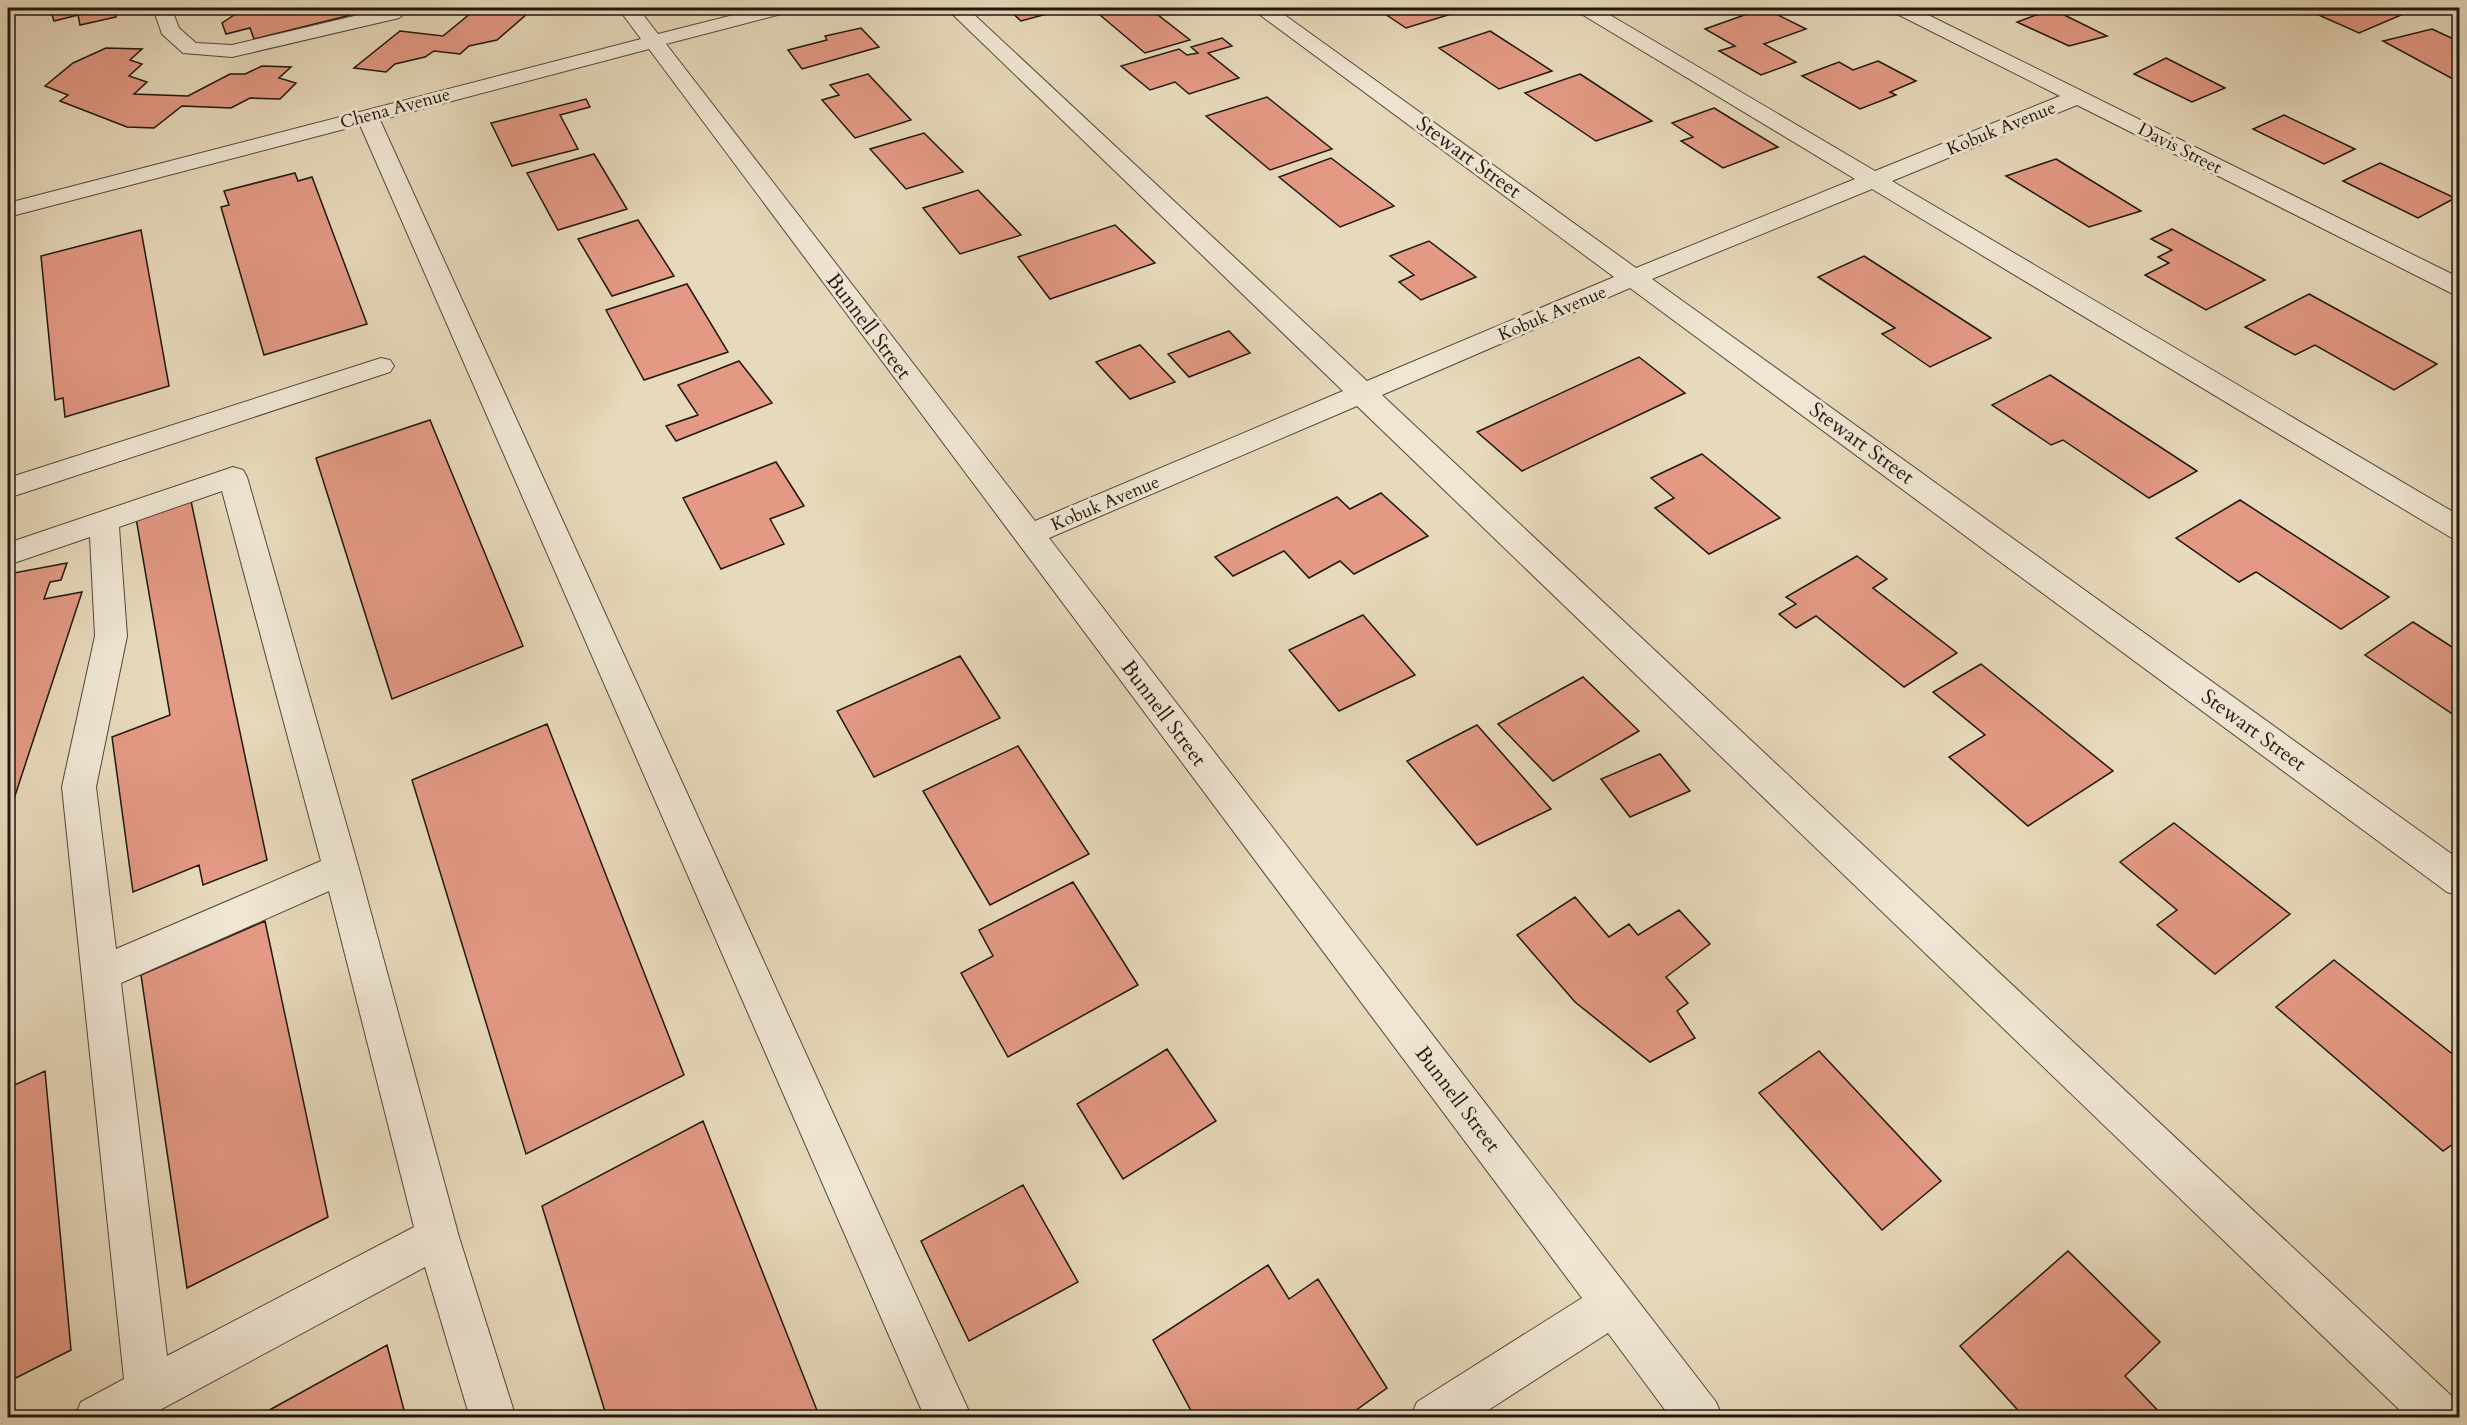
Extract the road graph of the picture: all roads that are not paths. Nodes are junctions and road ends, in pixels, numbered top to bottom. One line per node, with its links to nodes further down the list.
1 (401, 8): 8 (street)
2 (628, 8): 9 (street, Bunnell Street)
3 (782, 8): 9 (street, Chena Avenue)
4 (956, 8): 17 (street)
5 (1263, 8): 14 (street, Stewart Street)
6 (1585, 8): 12 (street)
7 (1900, 8): 10 (street, Davis Street)
8 (165, 14)
9 (652, 41): 11 (street, Chena Avenue); 21 (street, Bunnell Street)
10 (2078, 97): 12 (street, Kobuk Avenue); 15 (street, Davis Street)
11 (367, 116): 13 (street, Chena Avenue); 32 (street)
12 (1875, 180): 14 (street, Kobuk Avenue); 20 (street)
13 (8, 210)
14 (1635, 278): 17 (street, Kobuk Avenue); 24 (street, Stewart Street)
15 (2460, 288)
16 (381, 366): 18 (street)
17 (1362, 393): 21 (street, Kobuk Avenue); 35 (street)
18 (8, 488)
19 (104, 521): 22 (street); 23 (street); 25 (street)
20 (2460, 530)
21 (1029, 535): 27 (street, Bunnell Street)
22 (8, 554)
23 (341, 868): 25 (street); 26 (street)
24 (2460, 881)
25 (100, 974): 28 (street)
26 (438, 1238): 28 (street); 31 (street)
27 (1613, 1304): 33 (street); 34 (street, Bunnell Street)
28 (148, 1389): 30 (street)
29 (2460, 1401): 35 (street)
30 (97, 1418)
31 (493, 1418)
32 (949, 1418)
33 (1433, 1418)
34 (1700, 1418)
35 (2443, 1418)

